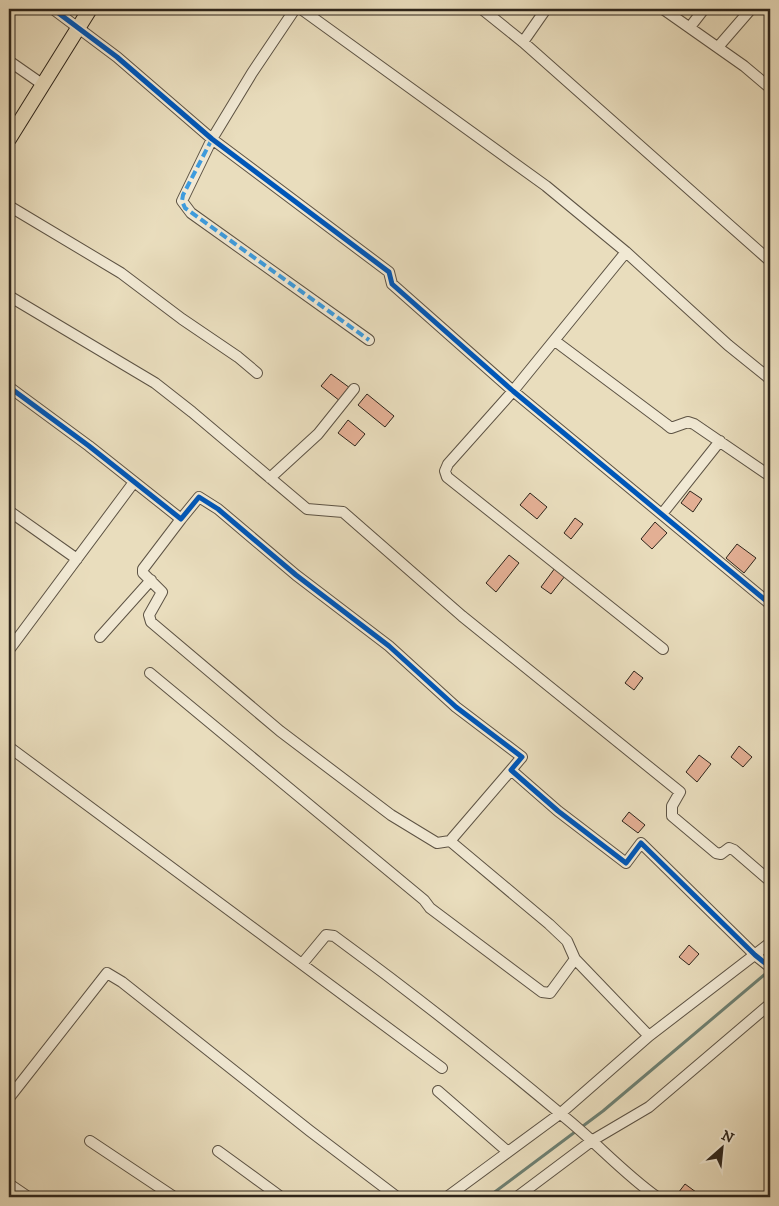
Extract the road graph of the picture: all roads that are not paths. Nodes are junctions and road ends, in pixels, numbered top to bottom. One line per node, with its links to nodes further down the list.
1 (53, 9): 10 (street)
2 (90, 9): 10 (main road)
3 (295, 9): 18 (street)
4 (301, 9): 20 (street)
5 (482, 9): 12 (street)
6 (546, 9): 12 (street)
7 (663, 9): 11 (street)
8 (704, 9): 11 (street)
9 (751, 9): 13 (street)
10 (77, 28): 15 (main road); 18 (street)
11 (690, 28): 13 (street)
12 (523, 42): 21 (street)
13 (718, 47): 16 (street)
14 (9, 61): 15 (street)
15 (42, 84): 17 (main road)
16 (770, 88)
17 (10, 134)
18 (212, 139): 23 (street); 29 (street)
19 (9, 206): 25 (street)
20 (626, 252): 24 (street); 26 (street)
21 (770, 261)
22 (9, 296): 32 (street)
23 (369, 340)
24 (555, 341): 29 (street); 30 (street)
25 (257, 373)
26 (770, 379)
27 (9, 386): 33 (street)
28 (354, 389): 32 (street)
29 (513, 391): 35 (street); 41 (street)
30 (720, 442): 31 (street); 35 (street)
31 (770, 476)
32 (270, 478): 47 (street)
33 (134, 482): 36 (street); 37 (street)
34 (9, 511): 37 (street)
35 (662, 514): 39 (street)
36 (181, 519): 38 (street); 45 (street)
37 (77, 559): 42 (street)
38 (151, 580): 40 (street); 46 (street)
39 (770, 604)
40 (100, 637)
41 (663, 649)
42 (9, 650)
43 (150, 673): 50 (street)
44 (9, 747): 51 (street)
45 (511, 770): 46 (street); 49 (street)
46 (450, 841): 50 (street)
47 (770, 881)
48 (770, 943): 49 (street)
49 (756, 955): 52 (street); 54 (street)
50 (575, 959): 54 (street)
51 (302, 964): 55 (street); 58 (street)
52 (770, 967)
53 (770, 1004): 59 (street)
54 (648, 1036): 58 (street)
55 (442, 1068)
56 (438, 1091): 62 (street)
57 (9, 1098): 67 (street)
58 (561, 1113): 59 (street); 62 (street)
59 (593, 1140): 69 (street); 70 (street)
60 (90, 1141): 65 (street)
61 (218, 1150): 66 (street)
62 (508, 1152): 68 (street)
63 (9, 1184): 64 (street)
64 (28, 1197)
65 (174, 1197)
66 (281, 1197)
67 (397, 1197)
68 (447, 1197)
69 (517, 1197)
70 (657, 1197)

